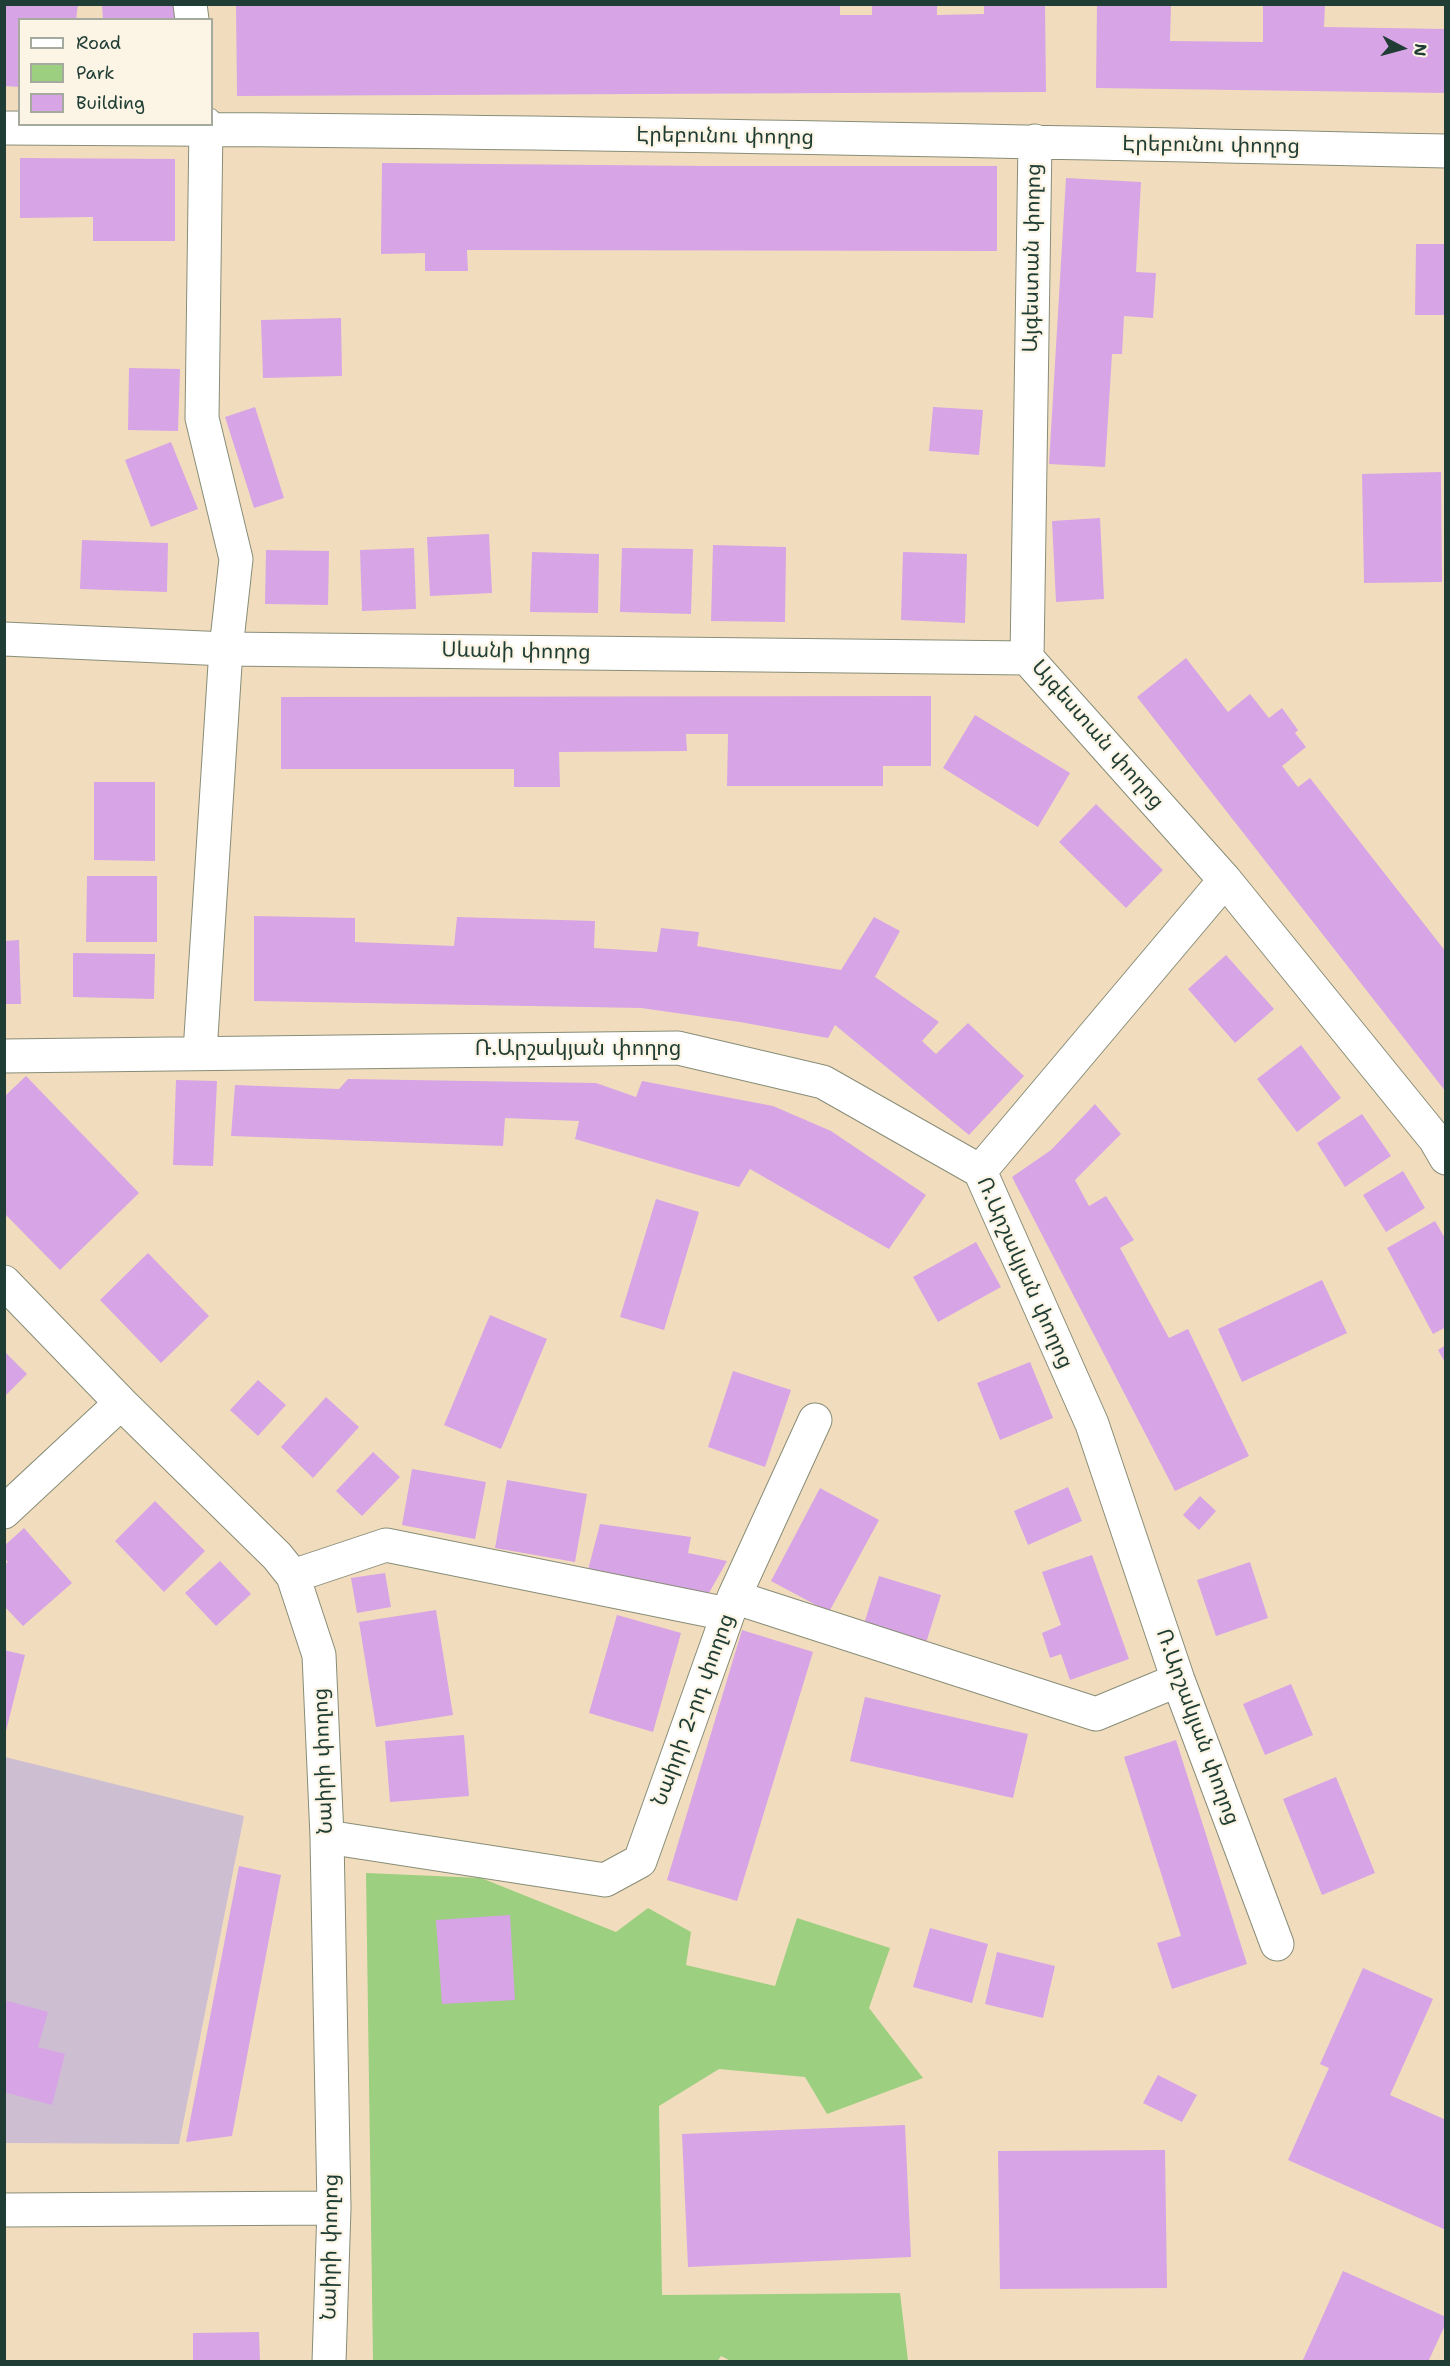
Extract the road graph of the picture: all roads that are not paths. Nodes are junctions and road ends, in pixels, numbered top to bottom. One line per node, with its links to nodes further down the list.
1 (207, 127): 2 (street, Էրեբունու փողոց); 3 (street, Էրեբունու փողոց); 6 (street)
2 (4, 129)
3 (1035, 141): 4 (street, Էրեբունու փողոց); 7 (street, Այգեստան փողոց)
4 (1446, 151)
5 (4, 639): 6 (street, Սևանի փողոց)
6 (226, 649): 7 (street, Սևանի փողոց); 9 (street)
7 (1027, 658): 8 (street, Այգեստան փողոց)
8 (1225, 880): 11 (street, Այգեստան փողոց); 12 (street)
9 (200, 1052): 10 (street, Ռ.Արշակյան փողոց); 12 (street, Ռ.Արշակյան փողոց)
10 (4, 1056)
11 (1446, 1158)
12 (980, 1171): 19 (street, Ռ.Արշակյան փողոց)
13 (4, 1282): 14 (street, Նաիրի փողոց)
14 (121, 1403): 16 (street); 17 (street, Նաիրի փողոց)
15 (815, 1420): 18 (street)
16 (4, 1512)
17 (293, 1576): 18 (street); 20 (street, Նաիրի փողոց)
18 (730, 1606): 19 (street, Նաիրի 2-րդ փողոց); 20 (street, Նաիրի 2-րդ փողոց)
19 (1178, 1680): 21 (street, Ռ.Արշակյան փողոց)
20 (327, 1837): 22 (street, Նաիրի փողոց)
21 (1277, 1944)
22 (334, 2208): 23 (street); 24 (street, Նաիրի փողոց)
23 (4, 2210)
24 (329, 2361)

